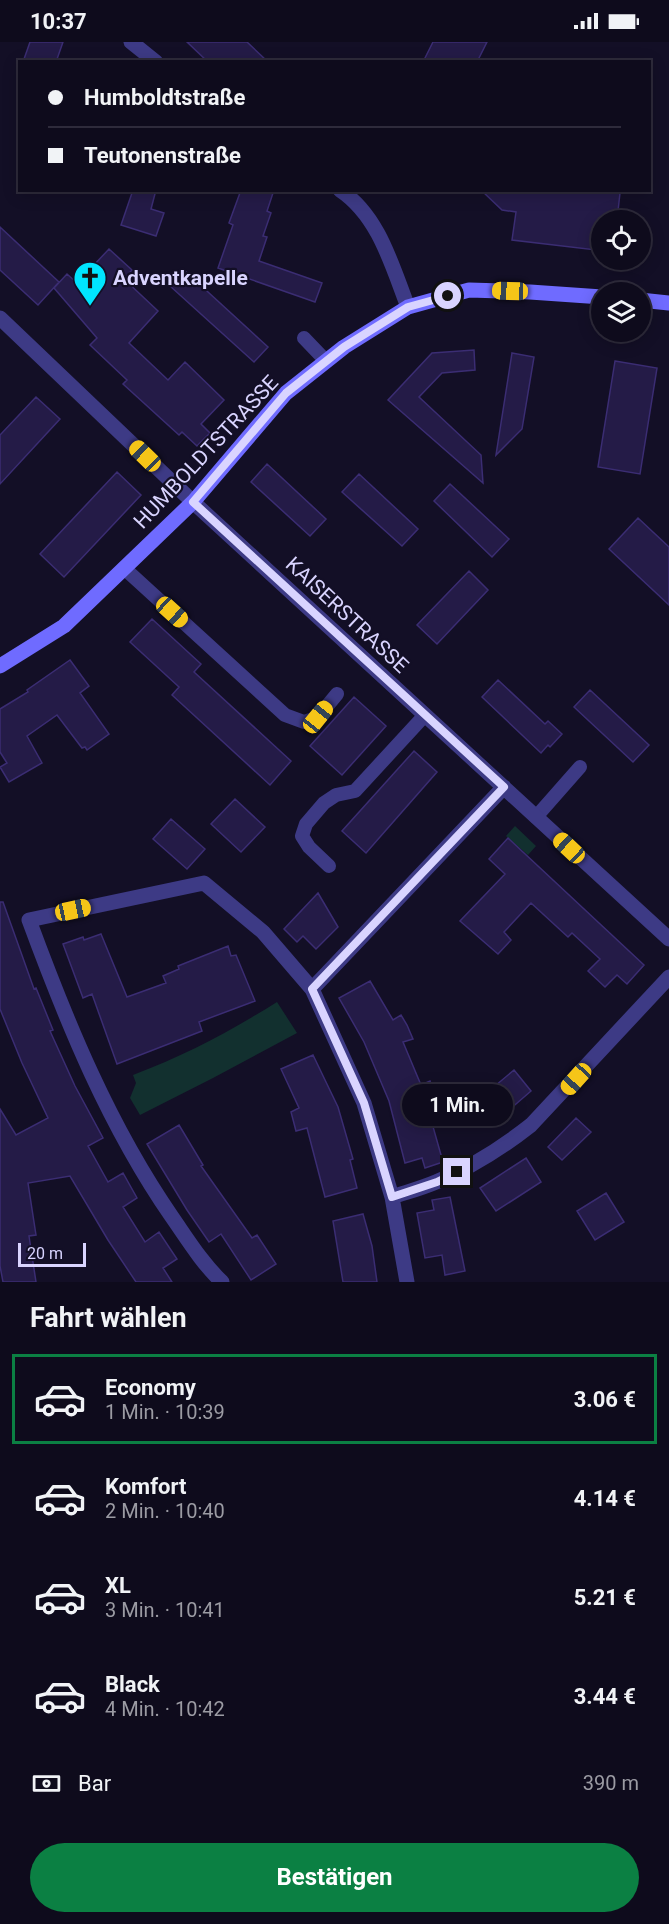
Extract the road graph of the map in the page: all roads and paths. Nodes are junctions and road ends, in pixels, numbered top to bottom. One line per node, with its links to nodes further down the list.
1 (131, 42): 2 (street)
2 (154, 60)
3 (343, 192): 7 (street)
4 (591, 296): 7 (street, HUMBOLDTSTRASSE)
5 (651, 301): 6 (street)
6 (669, 303)
7 (408, 307): 10 (street, HUMBOLDTSTRASSE)
8 (0, 318): 11 (street, KAISERSTRASSE)
9 (304, 338): 10 (lane)
10 (326, 361): 11 (street, HUMBOLDTSTRASSE)
11 (193, 502): 12 (street, HUMBOLDTSTRASSE); 15 (street, KAISERSTRASSE)
12 (124, 568): 13 (street, HUMBOLDTSTRASSE); 14 (lane)
13 (0, 666)
14 (337, 694)
15 (425, 715): 17 (street, KAISERSTRASSE); 19 (lane)
16 (580, 767): 18 (lane)
17 (504, 787): 18 (street, KAISERSTRASSE); 22 (street)
18 (536, 817): 20 (street, KAISERSTRASSE)
19 (330, 866)
20 (669, 939)
21 (669, 977): 23 (street)
22 (312, 989): 23 (street); 24 (street)
23 (392, 1197): 25 (street)
24 (222, 1282)
25 (407, 1282)

